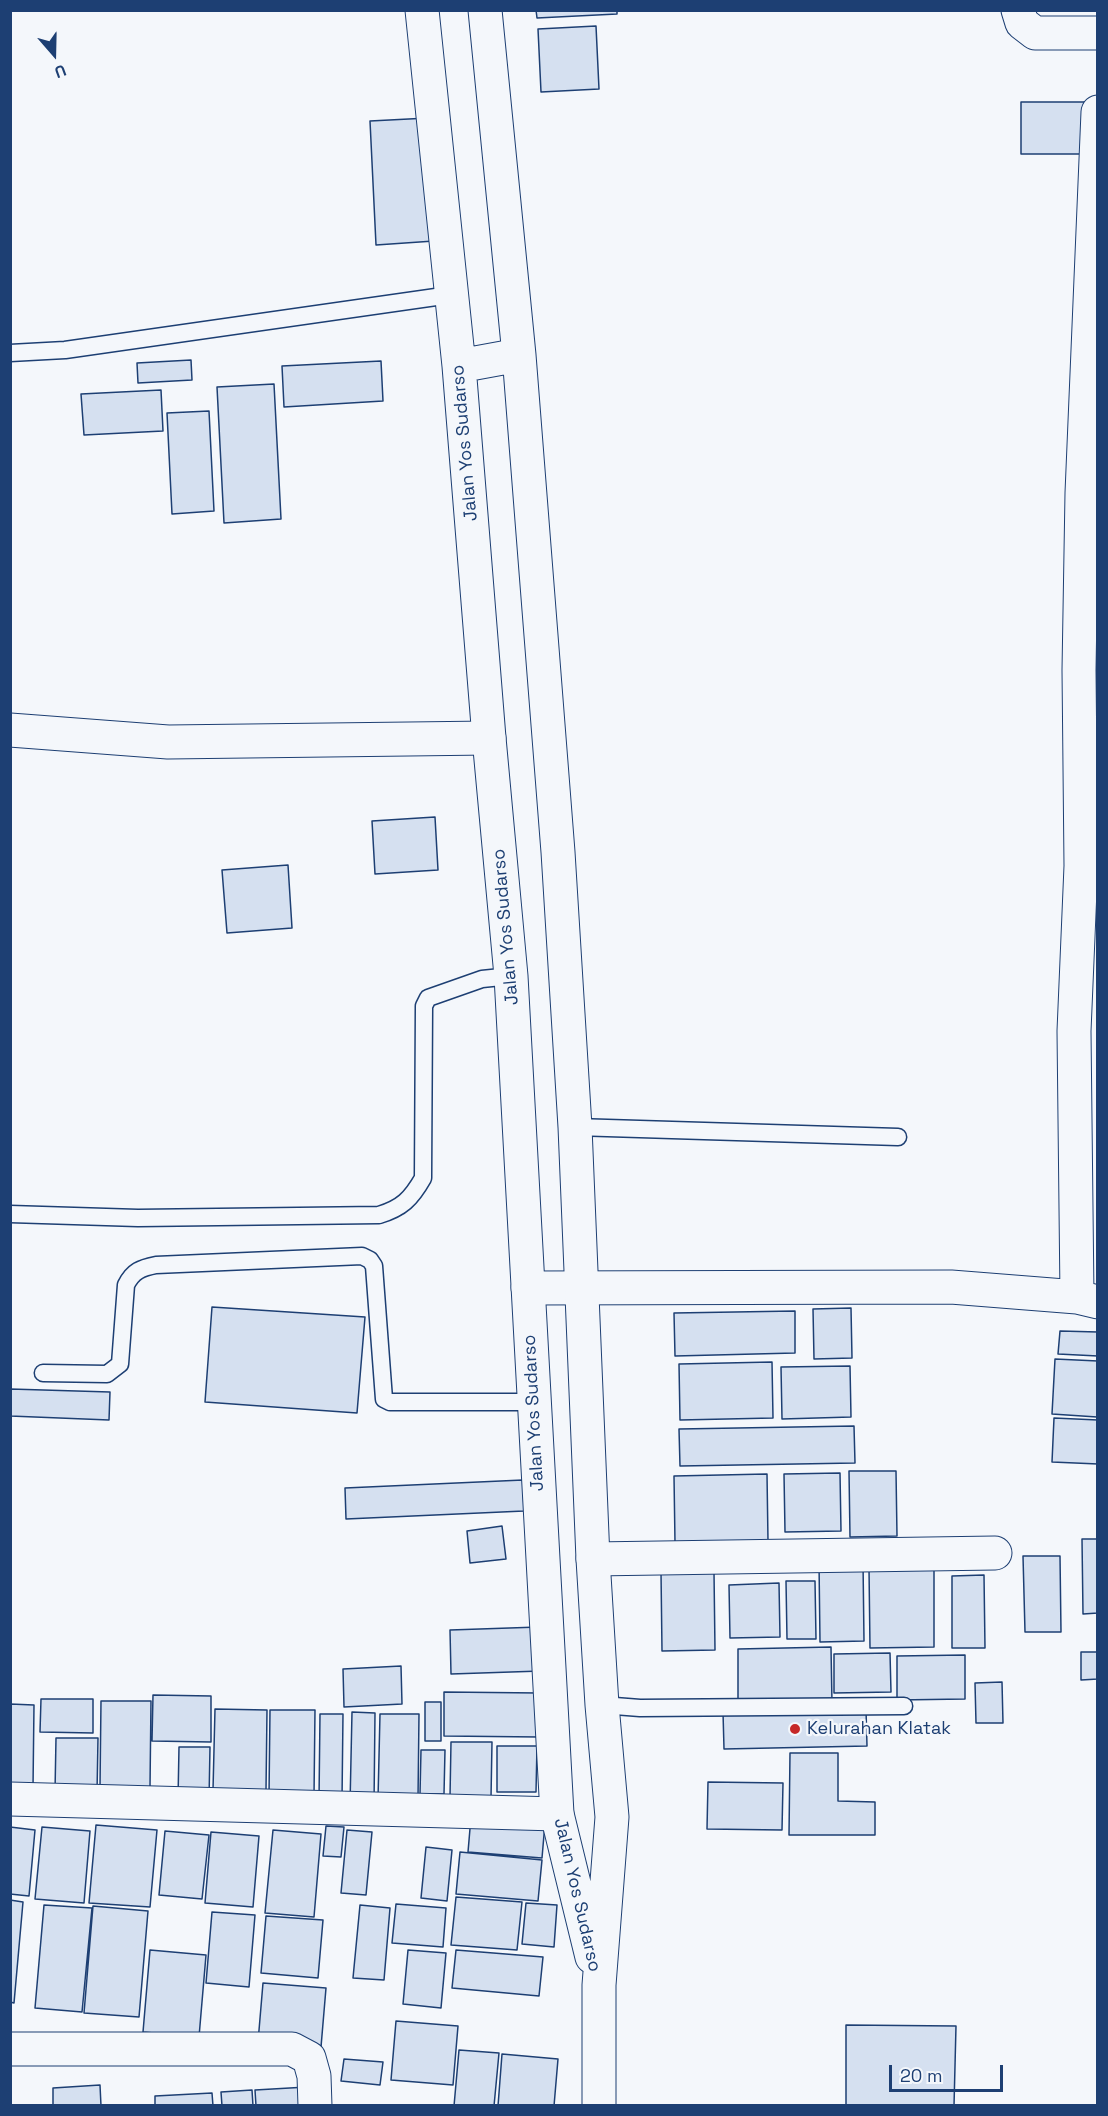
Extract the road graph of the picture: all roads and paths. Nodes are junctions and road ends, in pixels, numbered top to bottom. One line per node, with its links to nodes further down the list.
1 (422, 10): 7 (main road, Jalan Yos Sudarso)
2 (485, 10): 10 (main road, Jalan Yos Sudarso)
3 (1018, 10): 4 (main road)
4 (1098, 33)
5 (1098, 112): 6 (main road)
6 (1095, 207): 8 (main road)
7 (450, 295): 9 (lane); 11 (main road, Jalan Yos Sudarso)
8 (1094, 303): 12 (main road)
9 (10, 354)
10 (519, 355): 11 (main road); 19 (main road, Jalan Yos Sudarso)
11 (459, 366): 15 (main road, Jalan Yos Sudarso)
12 (1090, 491): 13 (main road)
13 (1088, 668): 16 (main road)
14 (10, 730): 15 (main road)
15 (489, 738): 17 (main road, Jalan Yos Sudarso)
16 (1089, 864): 18 (main road)
17 (512, 976): 21 (lane); 23 (main road, Jalan Yos Sudarso)
18 (1086, 1033): 24 (main road)
19 (574, 1127): 20 (lane); 22 (main road, Jalan Yos Sudarso)
20 (898, 1137)
21 (10, 1214)
22 (580, 1287): 23 (main road); 24 (main road); 28 (main road, Jalan Yos Sudarso)
23 (528, 1288): 26 (main road, Jalan Yos Sudarso)
24 (1087, 1299)
25 (43, 1374): 26 (lane)
26 (533, 1401): 32 (main road, Jalan Yos Sudarso)
27 (994, 1553): 28 (main road)
28 (593, 1559): 29 (main road, Jalan Yos Sudarso)
29 (602, 1705): 30 (lane); 33 (main road, Jalan Yos Sudarso)
30 (904, 1706)
31 (10, 1799): 32 (main road)
32 (557, 1814): 33 (main road, Jalan Yos Sudarso)
33 (599, 1985): 36 (main road)
34 (10, 2049): 35 (main road)
35 (315, 2106)
36 (599, 2106)

